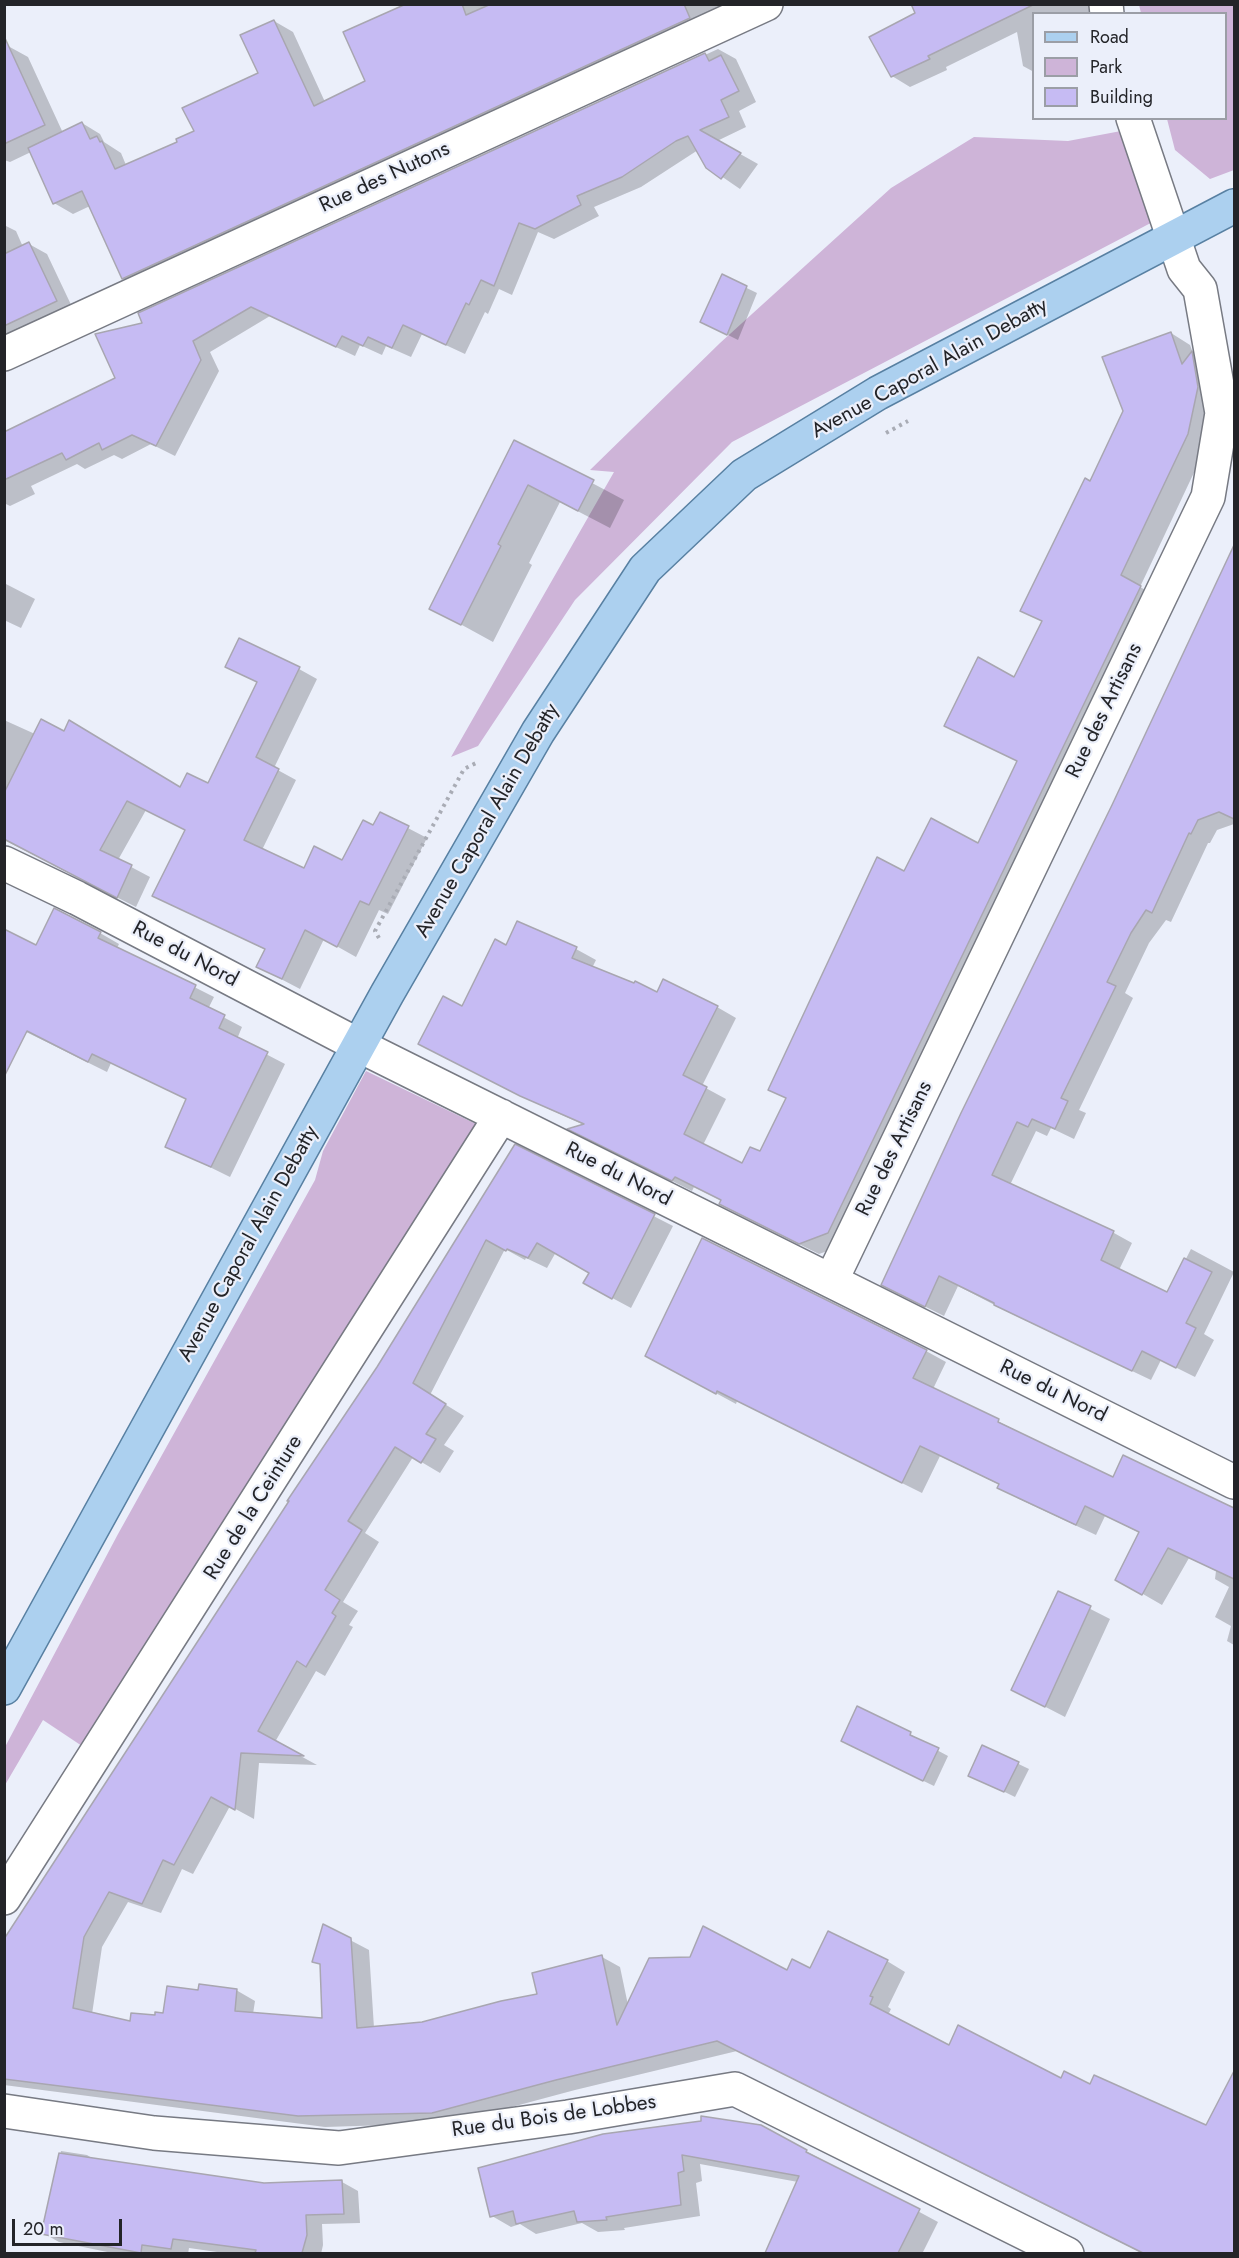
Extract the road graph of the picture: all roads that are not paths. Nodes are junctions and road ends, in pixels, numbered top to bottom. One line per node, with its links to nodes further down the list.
1 (766, 4): 5 (street, Rue des Nutons)
2 (1134, 120): 4 (street, Rue des Artisans)
3 (1234, 206): 4 (main road, Avenue Caporal Alain Debatty)
4 (1173, 238): 7 (main road, Avenue Caporal Alain Debatty); 9 (street, Rue des Artisans)
5 (4, 354)
6 (4, 863): 7 (street, Rue du Nord)
7 (358, 1045): 8 (street, Rue du Nord); 11 (main road, Avenue Caporal Alain Debatty)
8 (501, 1116): 9 (street, Rue du Nord); 12 (street, Rue de la Ceinture)
9 (831, 1281): 10 (street, Rue du Nord)
10 (1234, 1482)
11 (4, 1688)
12 (4, 1898)
13 (4, 2111): 14 (street, Rue du Bois de Lobbes)
14 (1067, 2253)

